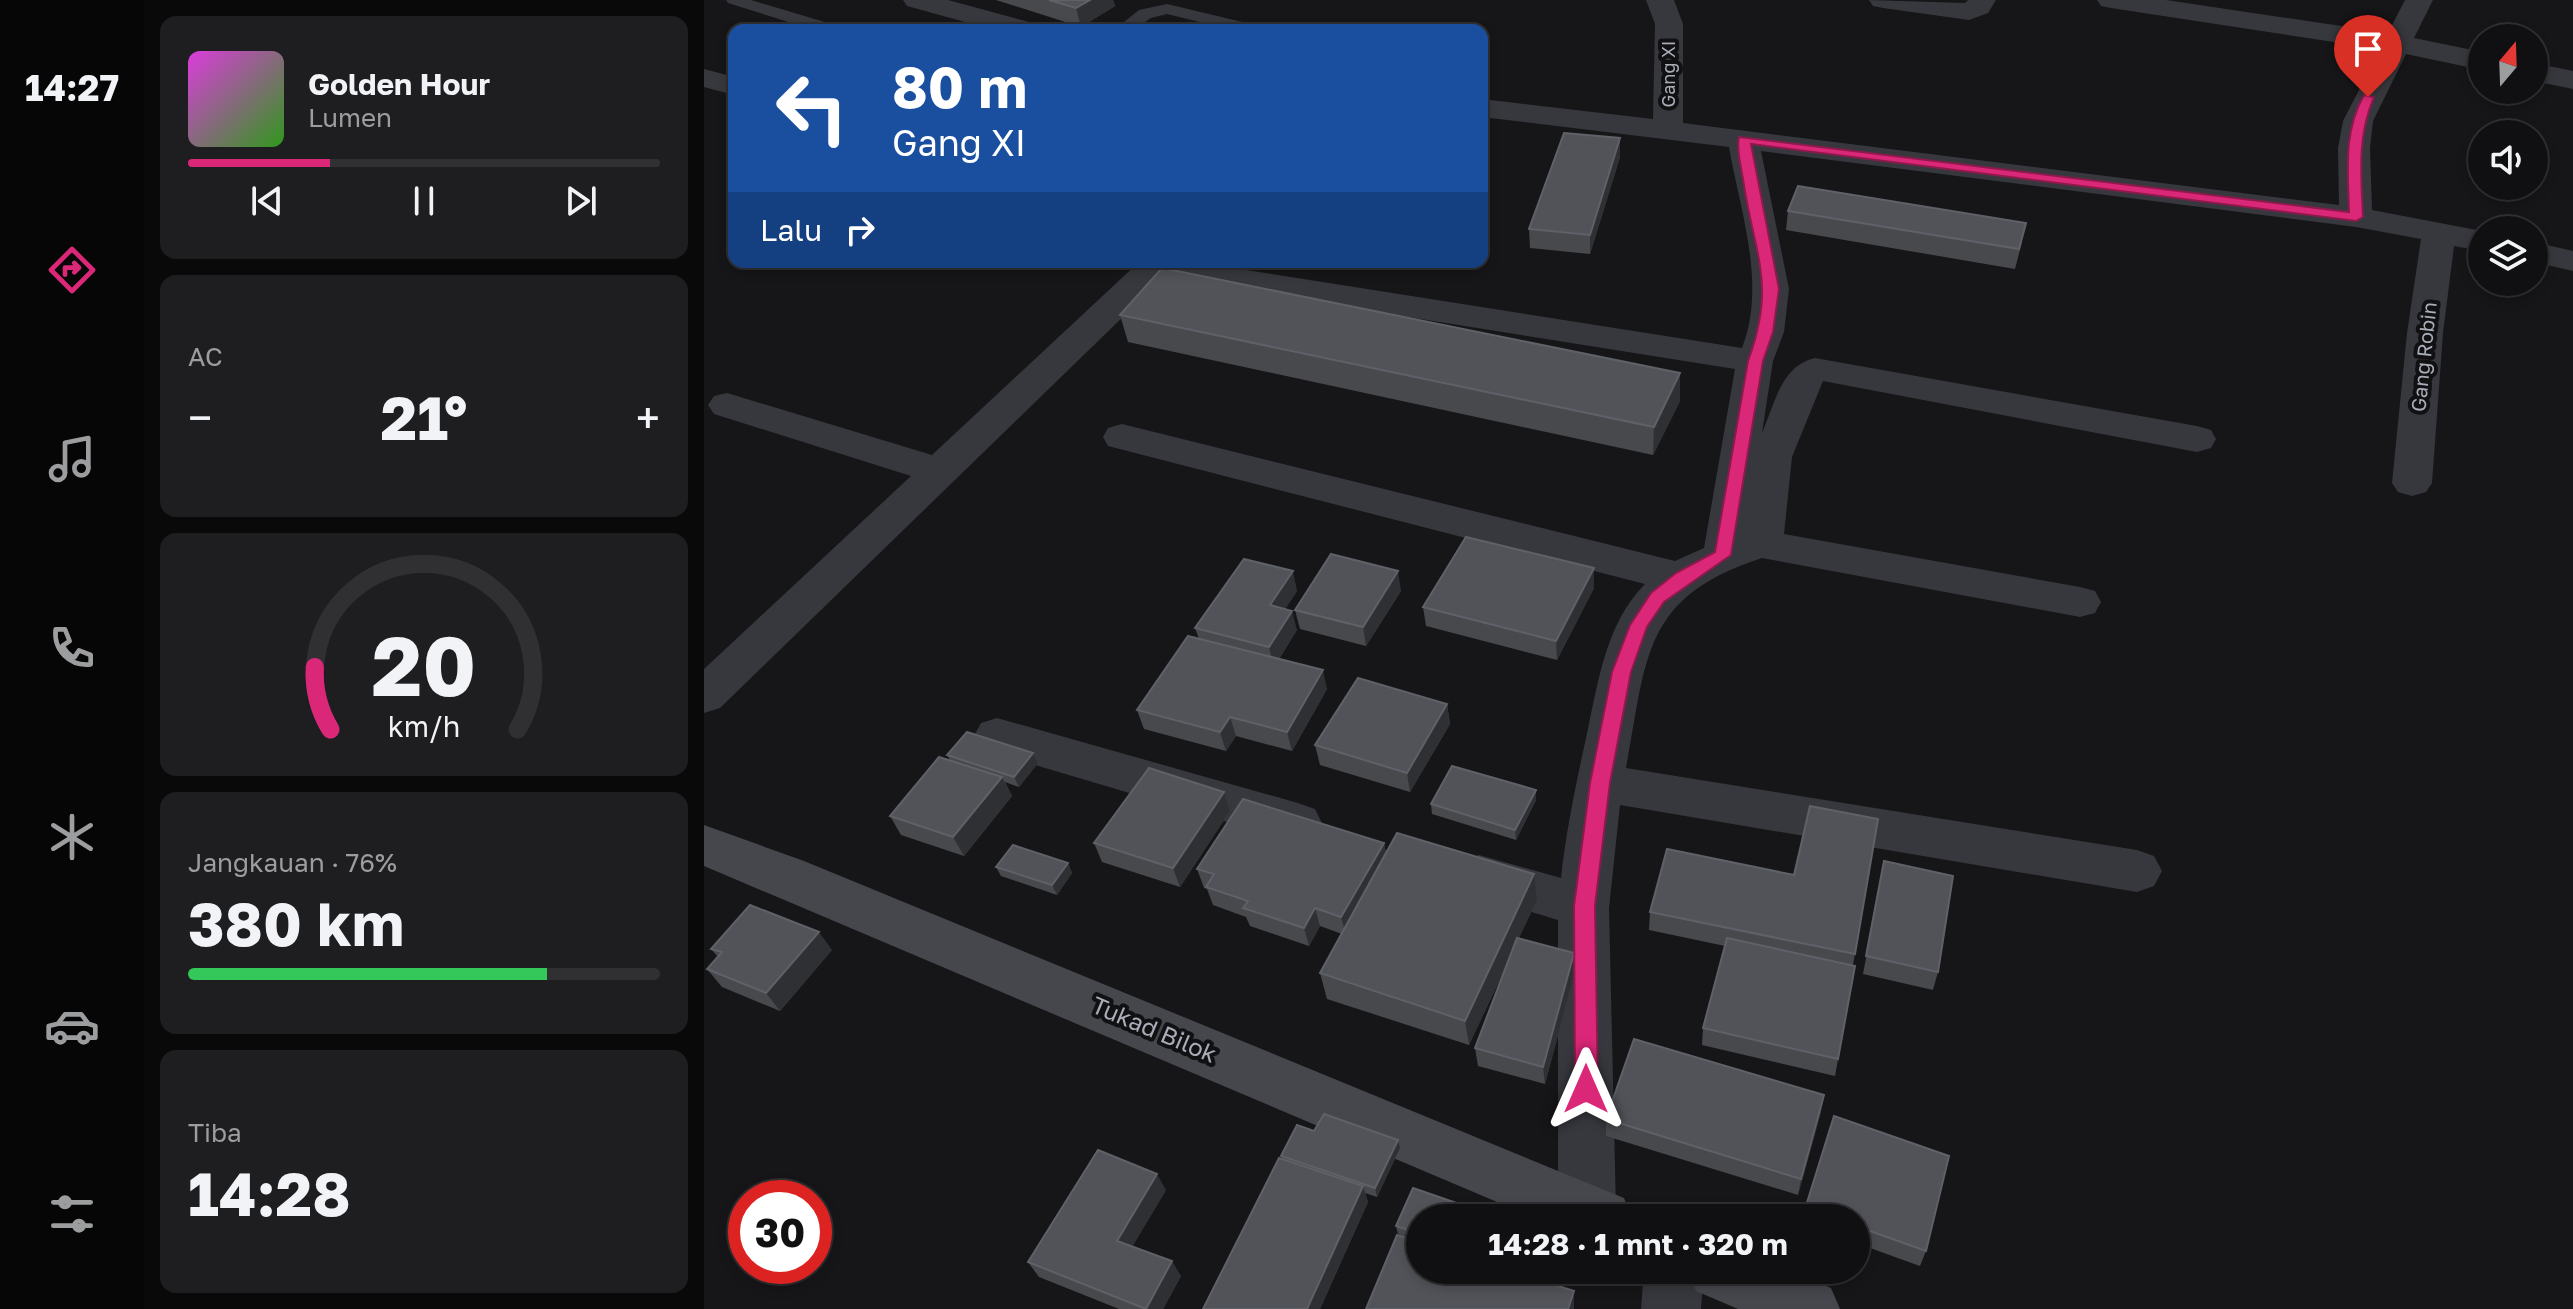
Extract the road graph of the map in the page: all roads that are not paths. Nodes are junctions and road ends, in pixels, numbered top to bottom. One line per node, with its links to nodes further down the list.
1 (734, 0): 8 (lane)
2 (917, 0): 9 (street)
3 (1660, 0): 19 (street, Gang XI)
4 (1883, 0): 5 (street)
5 (1982, 0)
6 (2111, 0): 12 (street)
7 (2419, 0): 12 (street)
8 (812, 24)
9 (1004, 24)
10 (1131, 24): 11 (lane)
11 (1228, 24)
12 (2396, 43): 13 (street); 21 (street)
13 (2468, 58)
14 (2548, 75): 16 (street)
15 (704, 78): 17 (street)
16 (2573, 80)
17 (728, 84)
18 (1488, 109): 19 (street)
19 (1668, 130): 20 (street, Gang XI)
20 (1743, 140): 21 (street, Gang XI); 28 (street)
21 (2356, 217): 22 (street, Gang XI)
22 (2439, 231): 23 (street, Gang XI); 33 (street, Gang Robin)
23 (2468, 238)
24 (2548, 255): 25 (street)
25 (2573, 261)
26 (1151, 268): 32 (street)
27 (1180, 268): 28 (street)
28 (1755, 361): 35 (street)
29 (727, 405): 32 (street)
30 (1122, 437): 35 (street)
31 (2197, 439): 34 (street)
32 (939, 471): 37 (street)
33 (2412, 483)
34 (1762, 544): 35 (street); 36 (street)
35 (1702, 566): 39 (street)
36 (2080, 602)
37 (704, 696)
38 (997, 736): 40 (street)
39 (1600, 783): 43 (street); 44 (street)
40 (1343, 836)
41 (704, 845): 45 (street, Tukad Bilok)
42 (1434, 862): 44 (street)
43 (2137, 871)
44 (1584, 906): 46 (street)
45 (1571, 1204)
46 (1595, 1204)
47 (1673, 1284): 49 (street)
48 (1750, 1284): 50 (street)
49 (1671, 1309)
50 (1810, 1309)

